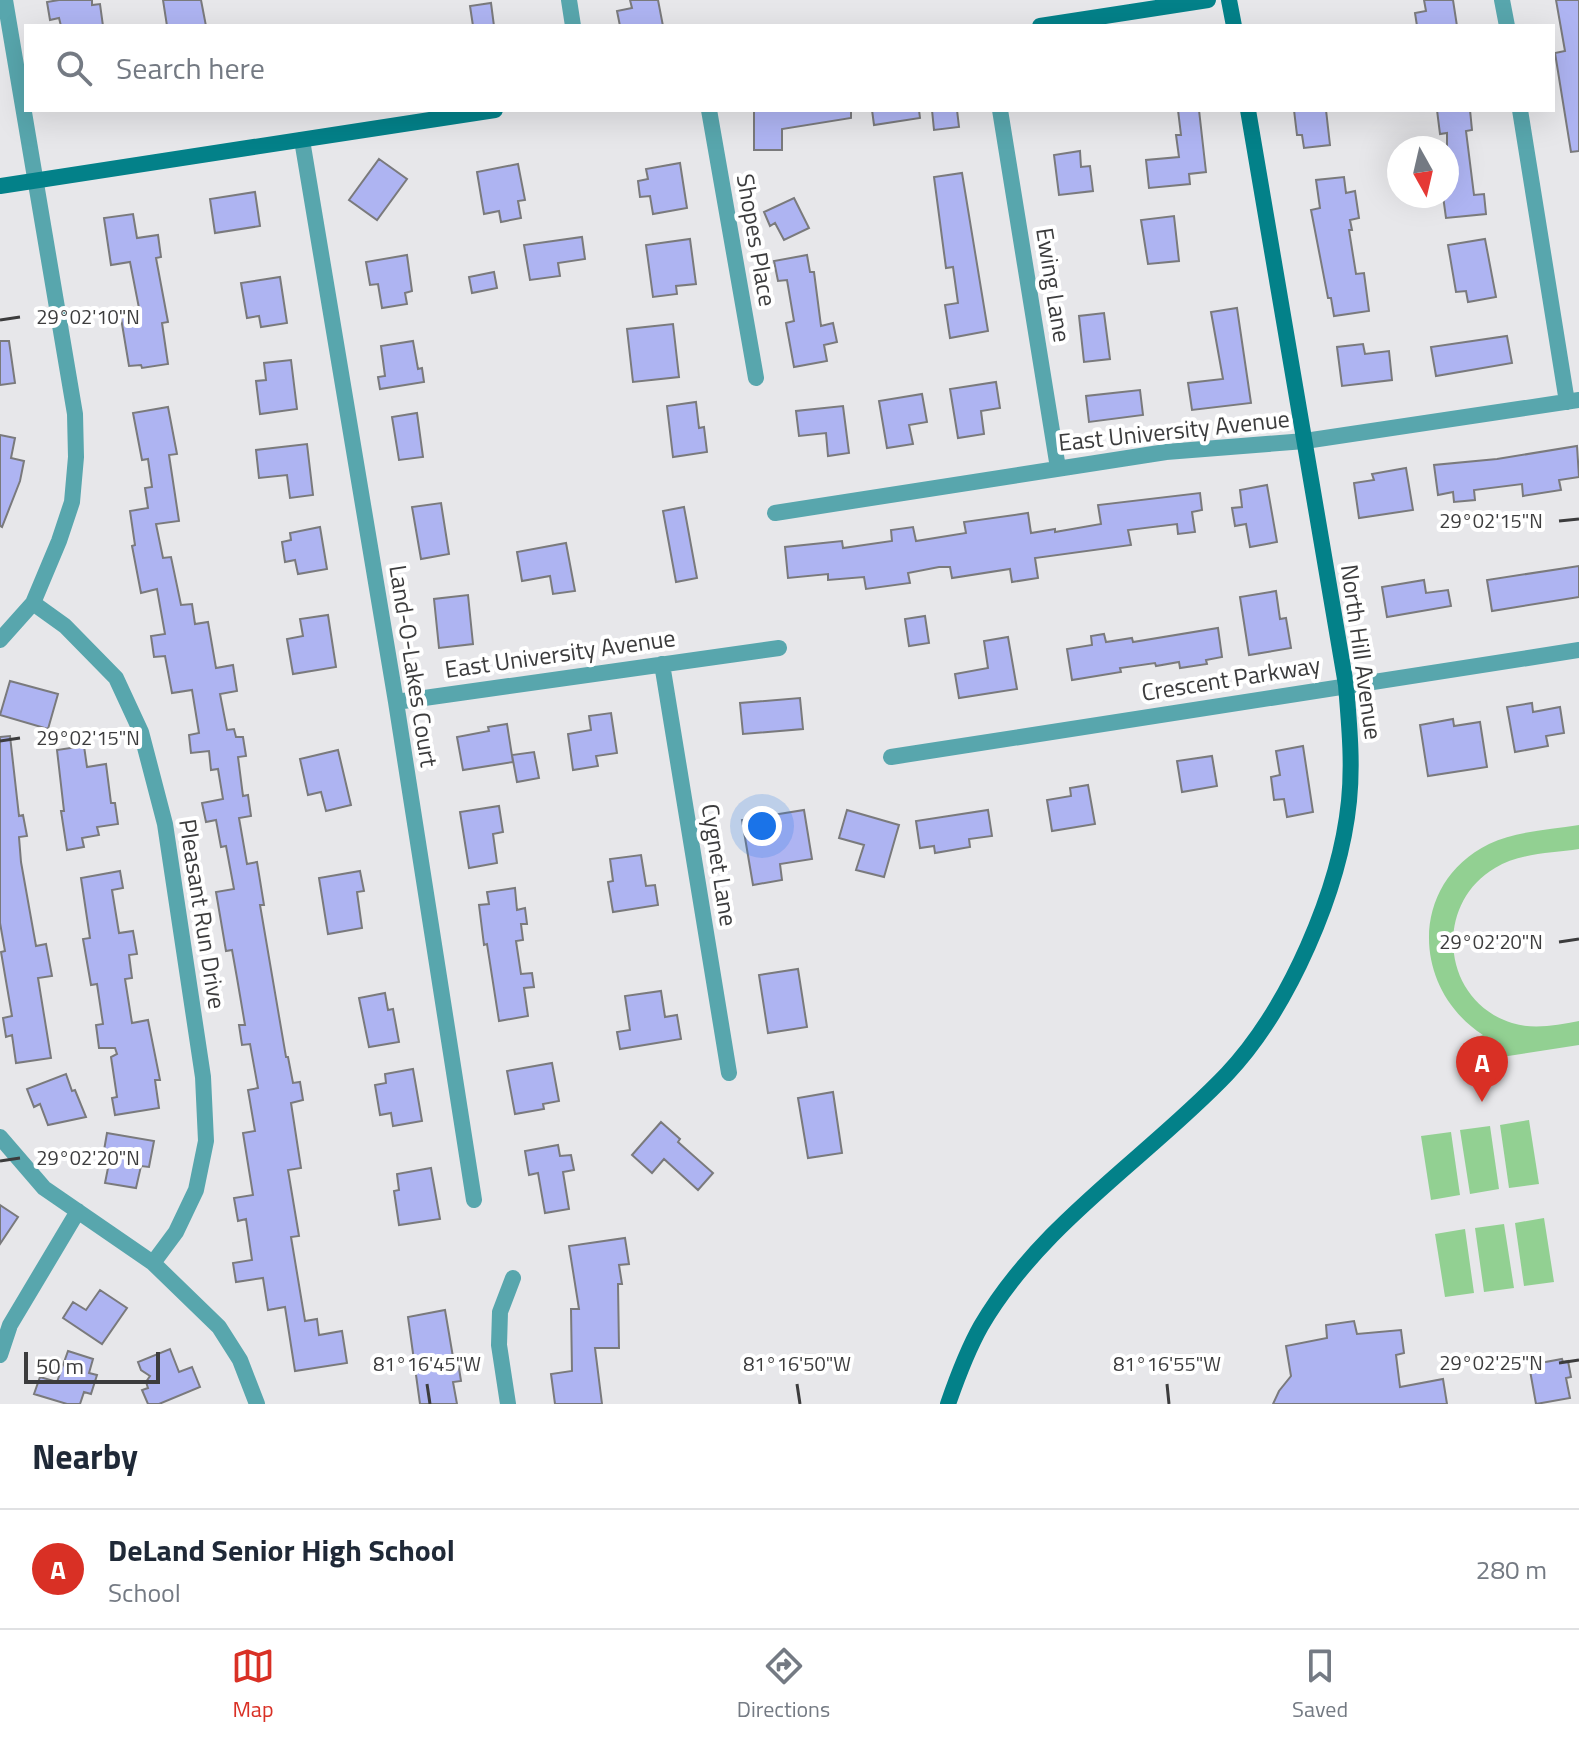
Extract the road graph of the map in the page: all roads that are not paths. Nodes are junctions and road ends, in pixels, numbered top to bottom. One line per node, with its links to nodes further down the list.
1 (5, 0): 10 (street)
2 (569, 0): 6 (street)
3 (1208, 0): 7 (street)
4 (1229, 0): 8 (street)
5 (1502, 0): 9 (street)
6 (573, 24)
7 (1053, 24)
8 (1234, 24)
9 (1507, 24)
10 (24, 107)
11 (25, 112): 18 (street)
12 (482, 112): 17 (street)
13 (709, 112): 20 (street, Shopes Place)
14 (1000, 112): 23 (street, Ewing Lane)
15 (1248, 112): 22 (street, North Hill Avenue)
16 (1520, 112): 21 (street)
17 (302, 140): 18 (street); 31 (street, Land-O-Lakes Court)
18 (37, 181): 19 (street); 25 (street)
19 (0, 186)
20 (756, 378)
21 (1573, 401): 22 (street, East University Avenue)
22 (1305, 441): 23 (street, East University Avenue); 30 (street, North Hill Avenue)
23 (1058, 468): 24 (street, East University Avenue)
24 (775, 513)
25 (33, 603): 26 (street); 37 (street, Pleasant Run Drive)
26 (0, 640)
27 (779, 648): 29 (street, East University Avenue)
28 (1579, 650): 30 (street, Crescent Parkway)
29 (662, 664): 31 (street, East University Avenue); 33 (street, Cygnet Lane)
30 (1346, 685): 32 (street, Crescent Parkway); 42 (street, North Hill Avenue)
31 (396, 702): 35 (street, Land-O-Lakes Court)
32 (891, 757)
33 (729, 1073)
34 (0, 1137): 36 (street)
35 (474, 1200)
36 (78, 1211): 37 (street); 39 (street)
37 (153, 1263): 40 (street)
38 (513, 1278): 41 (street)
39 (0, 1355)
40 (257, 1404)
41 (508, 1404)
42 (948, 1404)

